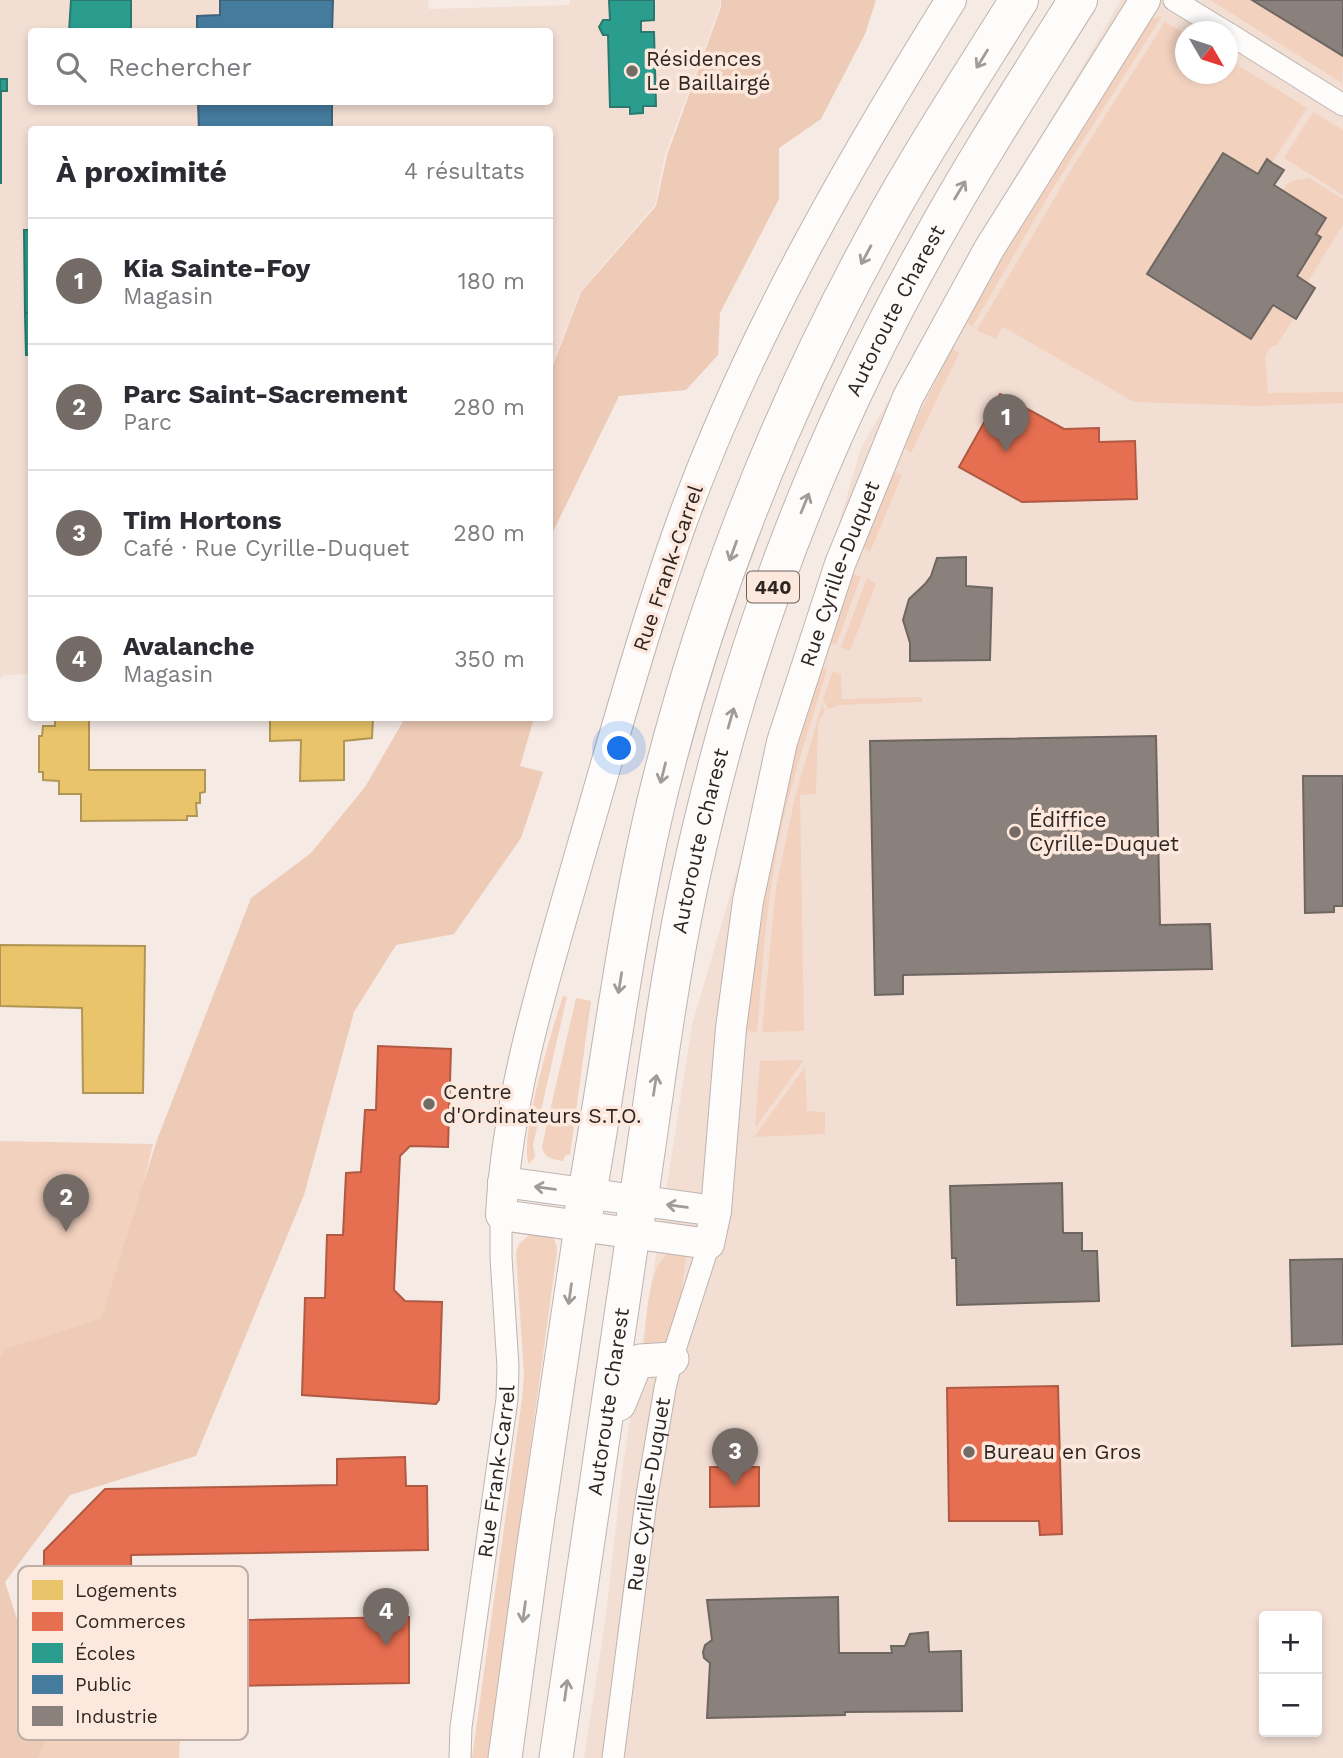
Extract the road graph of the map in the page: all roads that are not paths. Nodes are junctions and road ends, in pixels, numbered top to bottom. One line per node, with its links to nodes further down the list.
1 (951, 0): 9 (street, Rue Frank-Carrel)
2 (1019, 0): 10 (highway, 440, one-way to 10)
3 (1078, 0): 13 (highway, Autoroute Charest / 440, one-way to 3)
4 (1145, 0): 11 (street, Rue Cyrille-Duquet)
5 (1174, 0): 6 (street)
6 (1209, 21)
7 (1238, 39): 8 (street)
8 (1343, 105)
9 (503, 1182): 10 (street, one-way to 9); 12 (street, Rue Frank-Carrel)
10 (584, 1210): 12 (street); 13 (street); 21 (main road, one-way to 21)
11 (716, 1211): 13 (street, one-way to 13); 14 (street, Rue Cyrille-Duquet)
12 (501, 1215): 17 (street, Rue Frank-Carrel)
13 (636, 1217): 14 (street); 16 (main road, Autoroute Charest)
14 (709, 1244): 15 (street, Rue Cyrille-Duquet)
15 (672, 1359): 16 (main road); 18 (street, Rue Cyrille-Duquet)
16 (601, 1453): 22 (main road, Autoroute Charest, one-way to 16)
17 (461, 1727): 19 (street, Rue Frank-Carrel); 20 (street, Rue Frank-Carrel)
18 (616, 1755)
19 (447, 1758)
20 (460, 1758)
21 (505, 1758)
22 (556, 1758)

